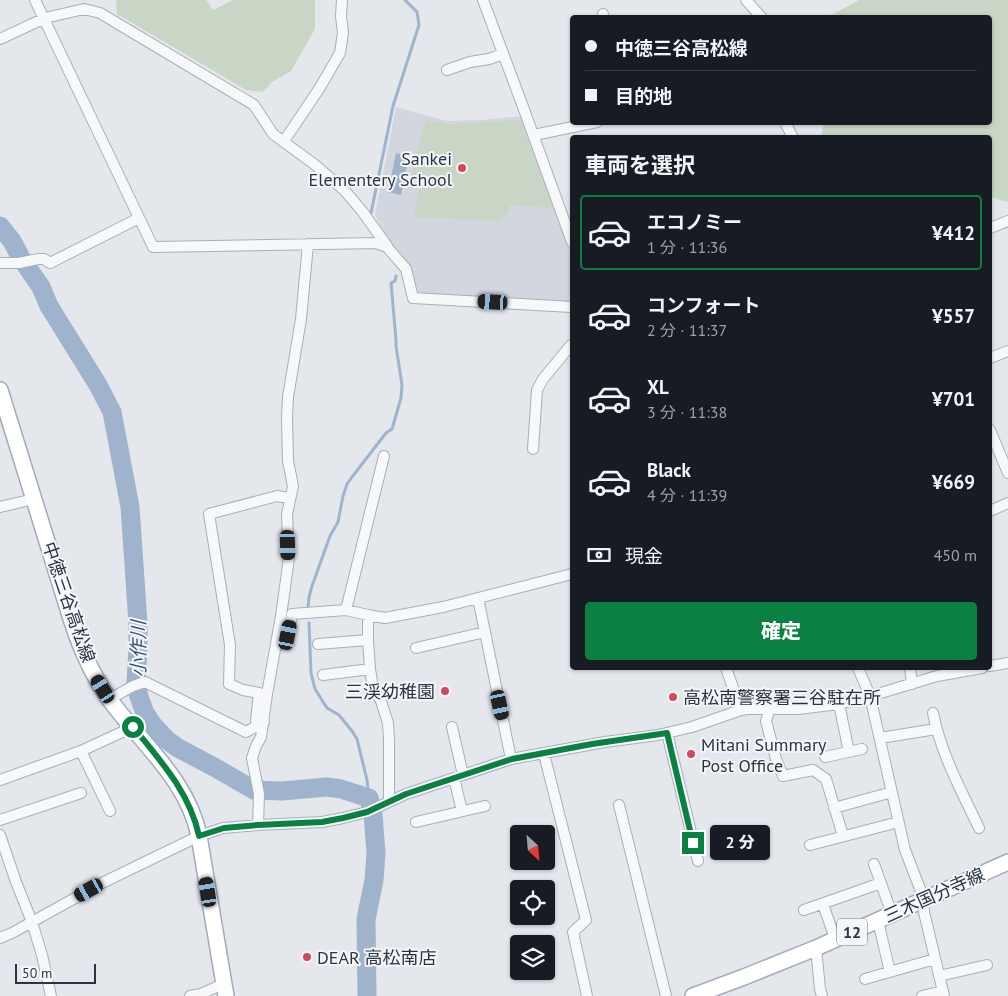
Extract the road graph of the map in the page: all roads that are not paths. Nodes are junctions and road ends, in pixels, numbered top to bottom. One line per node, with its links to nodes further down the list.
1 (35, 0): 6 (street)
2 (342, 0): 12 (street)
3 (483, 0): 8 (street)
4 (746, 0): 5 (street)
5 (759, 15)
6 (45, 18): 7 (street); 12 (street); 13 (street)
7 (0, 39)
8 (503, 54): 9 (street); 11 (street)
9 (447, 70)
10 (582, 125): 11 (street)
11 (534, 135): 16 (street)
12 (284, 141): 18 (street)
13 (140, 218): 17 (street); 19 (street)
14 (1008, 222): 15 (street)
15 (992, 227)
16 (570, 236)
17 (308, 244): 18 (street); 29 (street)
18 (387, 247): 20 (street)
19 (0, 263)
20 (570, 307)
21 (570, 345): 26 (street)
22 (1008, 351): 23 (street)
23 (992, 357)
24 (0, 390): 30 (main road, 中徳三谷高松線)
25 (992, 435): 28 (street)
26 (533, 448)
27 (384, 456): 36 (street)
28 (1008, 473)
29 (289, 498): 41 (street); 58 (street)
30 (34, 499): 32 (street); 53 (main road, 中徳三谷高松線)
31 (1008, 503): 33 (street)
32 (0, 507)
33 (992, 510)
34 (570, 575): 35 (street)
35 (478, 598): 37 (street); 38 (street)
36 (346, 610): 37 (street); 41 (street)
37 (368, 615): 39 (street)
38 (485, 632): 42 (street); 69 (street)
39 (368, 640): 40 (street); 45 (street)
40 (318, 644)
41 (276, 647): 58 (street)
42 (416, 648)
43 (1008, 662): 44 (street)
44 (992, 666)
45 (370, 669): 50 (street); 74 (street)
46 (727, 670): 56 (street)
47 (859, 670): 52 (street)
48 (910, 670): 51 (street)
49 (971, 670): 51 (street)
50 (323, 675)
51 (912, 684): 52 (street)
52 (870, 696): 54 (street); 63 (street)
53 (110, 700): 58 (street); 59 (main road, 中徳三谷高松線)
54 (839, 704): 55 (street); 66 (street)
55 (770, 708): 56 (street); 77 (street)
56 (741, 710): 62 (street)
57 (933, 713): 61 (street)
58 (264, 722): 83 (street)
59 (133, 727): 65 (street); 86 (main road, 中徳三谷高松線)
60 (452, 728): 70 (street)
61 (936, 729): 63 (street); 84 (street)
62 (667, 733): 67 (street); 89 (street)
63 (880, 738): 93 (street)
64 (862, 749): 66 (street)
65 (81, 751): 71 (street); 78 (street)
66 (849, 752): 68 (street)
67 (544, 754): 69 (street); 111 (street)
68 (825, 757)
69 (512, 759): 70 (street)
70 (458, 776): 74 (street); 79 (street)
71 (0, 780)
72 (81, 793): 80 (street)
73 (885, 794): 77 (street)
74 (389, 802): 83 (street)
75 (485, 806): 79 (street)
76 (619, 806): 112 (street)
77 (834, 808): 87 (street)
78 (110, 811)
79 (462, 811): 81 (street)
80 (0, 820)
81 (416, 822)
82 (891, 824): 87 (street)
83 (258, 825): 86 (street)
84 (979, 828)
85 (0, 835): 98 (street)
86 (199, 836): 98 (street); 107 (main road, 中徳三谷高松線)
87 (843, 836): 88 (street)
88 (810, 845)
89 (698, 861)
90 (1008, 862): 93 (main road, 三木国分寺線 / 12)
91 (874, 864): 92 (street)
92 (881, 883): 94 (street); 96 (street)
93 (924, 899): 96 (main road, 三木国分寺線 / 12); 102 (street)
94 (823, 904): 95 (street); 100 (street)
95 (804, 910)
96 (892, 914): 97 (main road, 三木国分寺線 / 12)
97 (878, 921): 100 (main road, 三木国分寺線 / 12); 104 (street)
98 (32, 922): 99 (street); 109 (street)
99 (0, 938)
100 (835, 940): 101 (main road, 三木国分寺線 / 12)
101 (816, 948): 113 (main road, 三木国分寺線 / 12); 114 (street)
102 (935, 959): 104 (street); 105 (street)
103 (987, 965): 105 (street)
104 (890, 972): 106 (street)
105 (939, 976): 108 (street)
106 (864, 979)
107 (225, 990): 110 (street)
108 (944, 993): 115 (street)
109 (51, 996)
110 (190, 996)
111 (587, 996)
112 (666, 996)
113 (693, 996)
114 (822, 996)
115 (922, 996)

